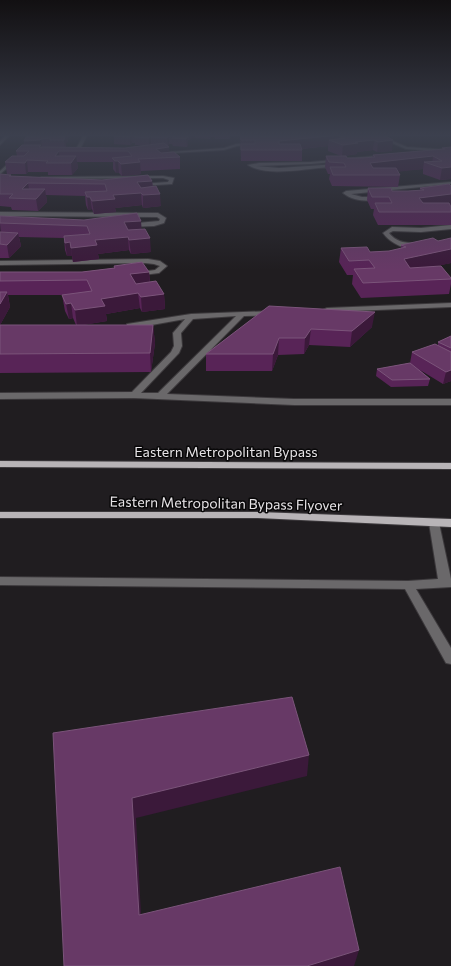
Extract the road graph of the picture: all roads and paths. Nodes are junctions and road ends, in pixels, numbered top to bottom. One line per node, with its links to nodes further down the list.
1 (172, 179): 3 (street)
2 (451, 183): 4 (street)
3 (133, 185)
4 (388, 198)
5 (0, 214): 6 (street)
6 (120, 225)
7 (451, 227): 8 (street)
8 (424, 244)
9 (0, 263): 10 (street)
10 (127, 275)
11 (451, 305): 12 (street)
12 (319, 311)
13 (280, 313): 14 (street)
14 (242, 314): 15 (street); 19 (street)
15 (191, 316): 16 (street); 17 (street)
16 (123, 326)
17 (134, 395): 18 (street); 19 (street)
18 (0, 396)
19 (160, 396): 20 (street)
20 (451, 402)
21 (0, 464): 22 (main road, Eastern Metropolitan Bypass)
22 (451, 466)
23 (0, 515): 24 (main road, Eastern Metropolitan Bypass Flyover)
24 (434, 523): 25 (main road, Eastern Metropolitan Bypass Flyover); 27 (street)
25 (451, 523)
26 (0, 581): 28 (street)
27 (448, 584): 28 (street)
28 (408, 585): 29 (street)
29 (451, 659)

